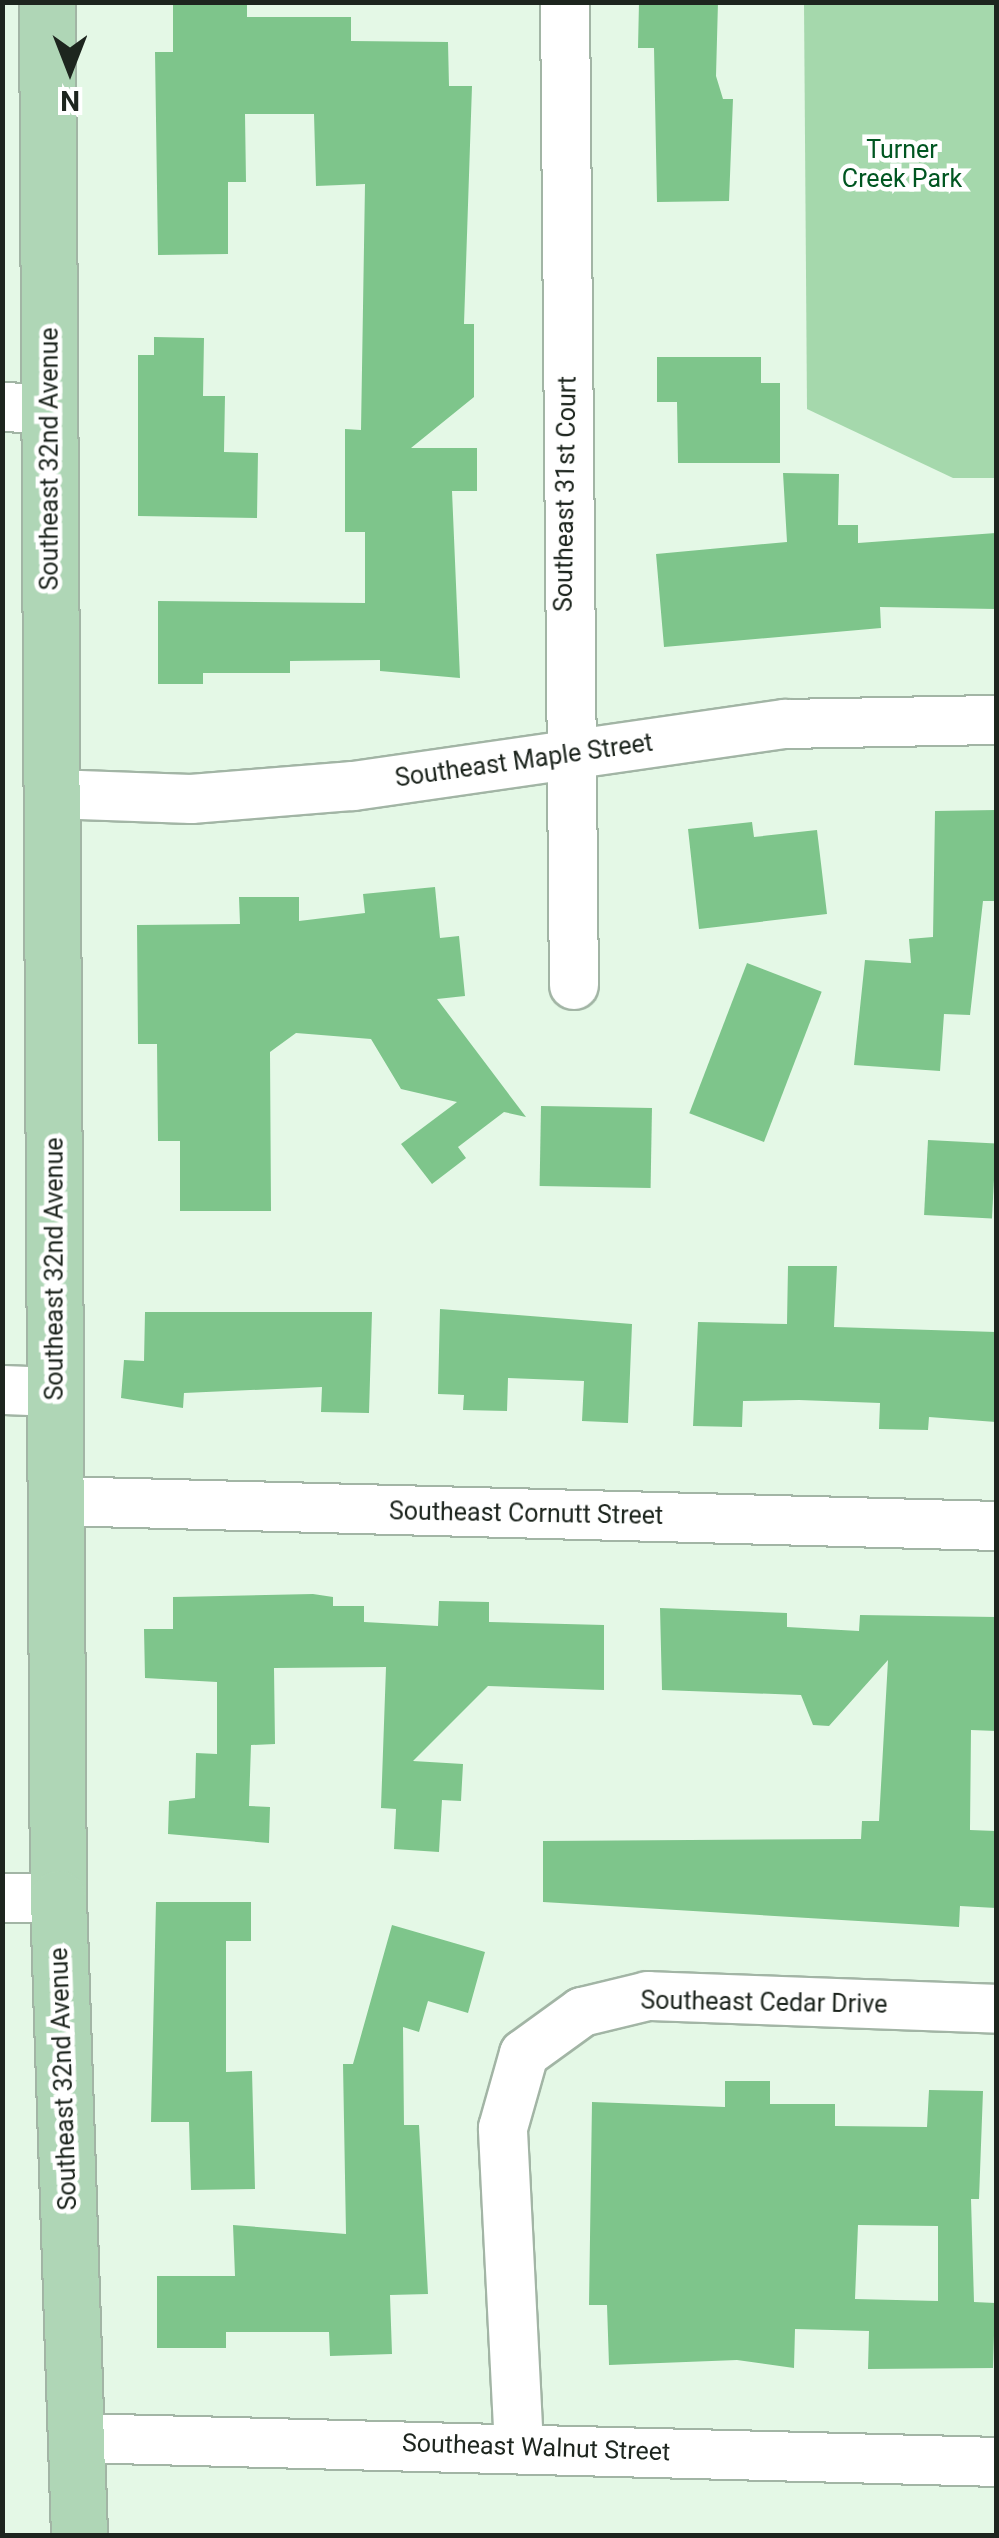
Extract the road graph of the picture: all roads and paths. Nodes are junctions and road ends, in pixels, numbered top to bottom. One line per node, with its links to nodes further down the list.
1 (47, 2): 3 (main road, Southeast 32nd Avenue)
2 (565, 2): 5 (street, Southeast 31st Court)
3 (26, 408): 6 (main road, Southeast 32nd Avenue)
4 (996, 720): 5 (street, Southeast Maple Street)
5 (565, 753): 6 (street, Southeast Maple Street); 7 (street, Southeast 31st Court)
6 (52, 794): 8 (main road, Southeast 32nd Avenue)
7 (574, 985)
8 (29, 1391): 9 (main road, Southeast 32nd Avenue)
9 (56, 1501): 10 (street, Southeast Cornutt Street); 12 (main road, Southeast 32nd Avenue)
10 (996, 1526)
11 (2, 1898): 12 (street)
12 (58, 1898): 14 (main road, Southeast 32nd Avenue)
13 (996, 2009): 15 (street, Southeast Cedar Drive)
14 (76, 2438): 15 (street, Southeast Walnut Street); 17 (main road, Southeast 32nd Avenue)
15 (519, 2447): 16 (street, Southeast Walnut Street)
16 (996, 2462)
17 (78, 2536)

